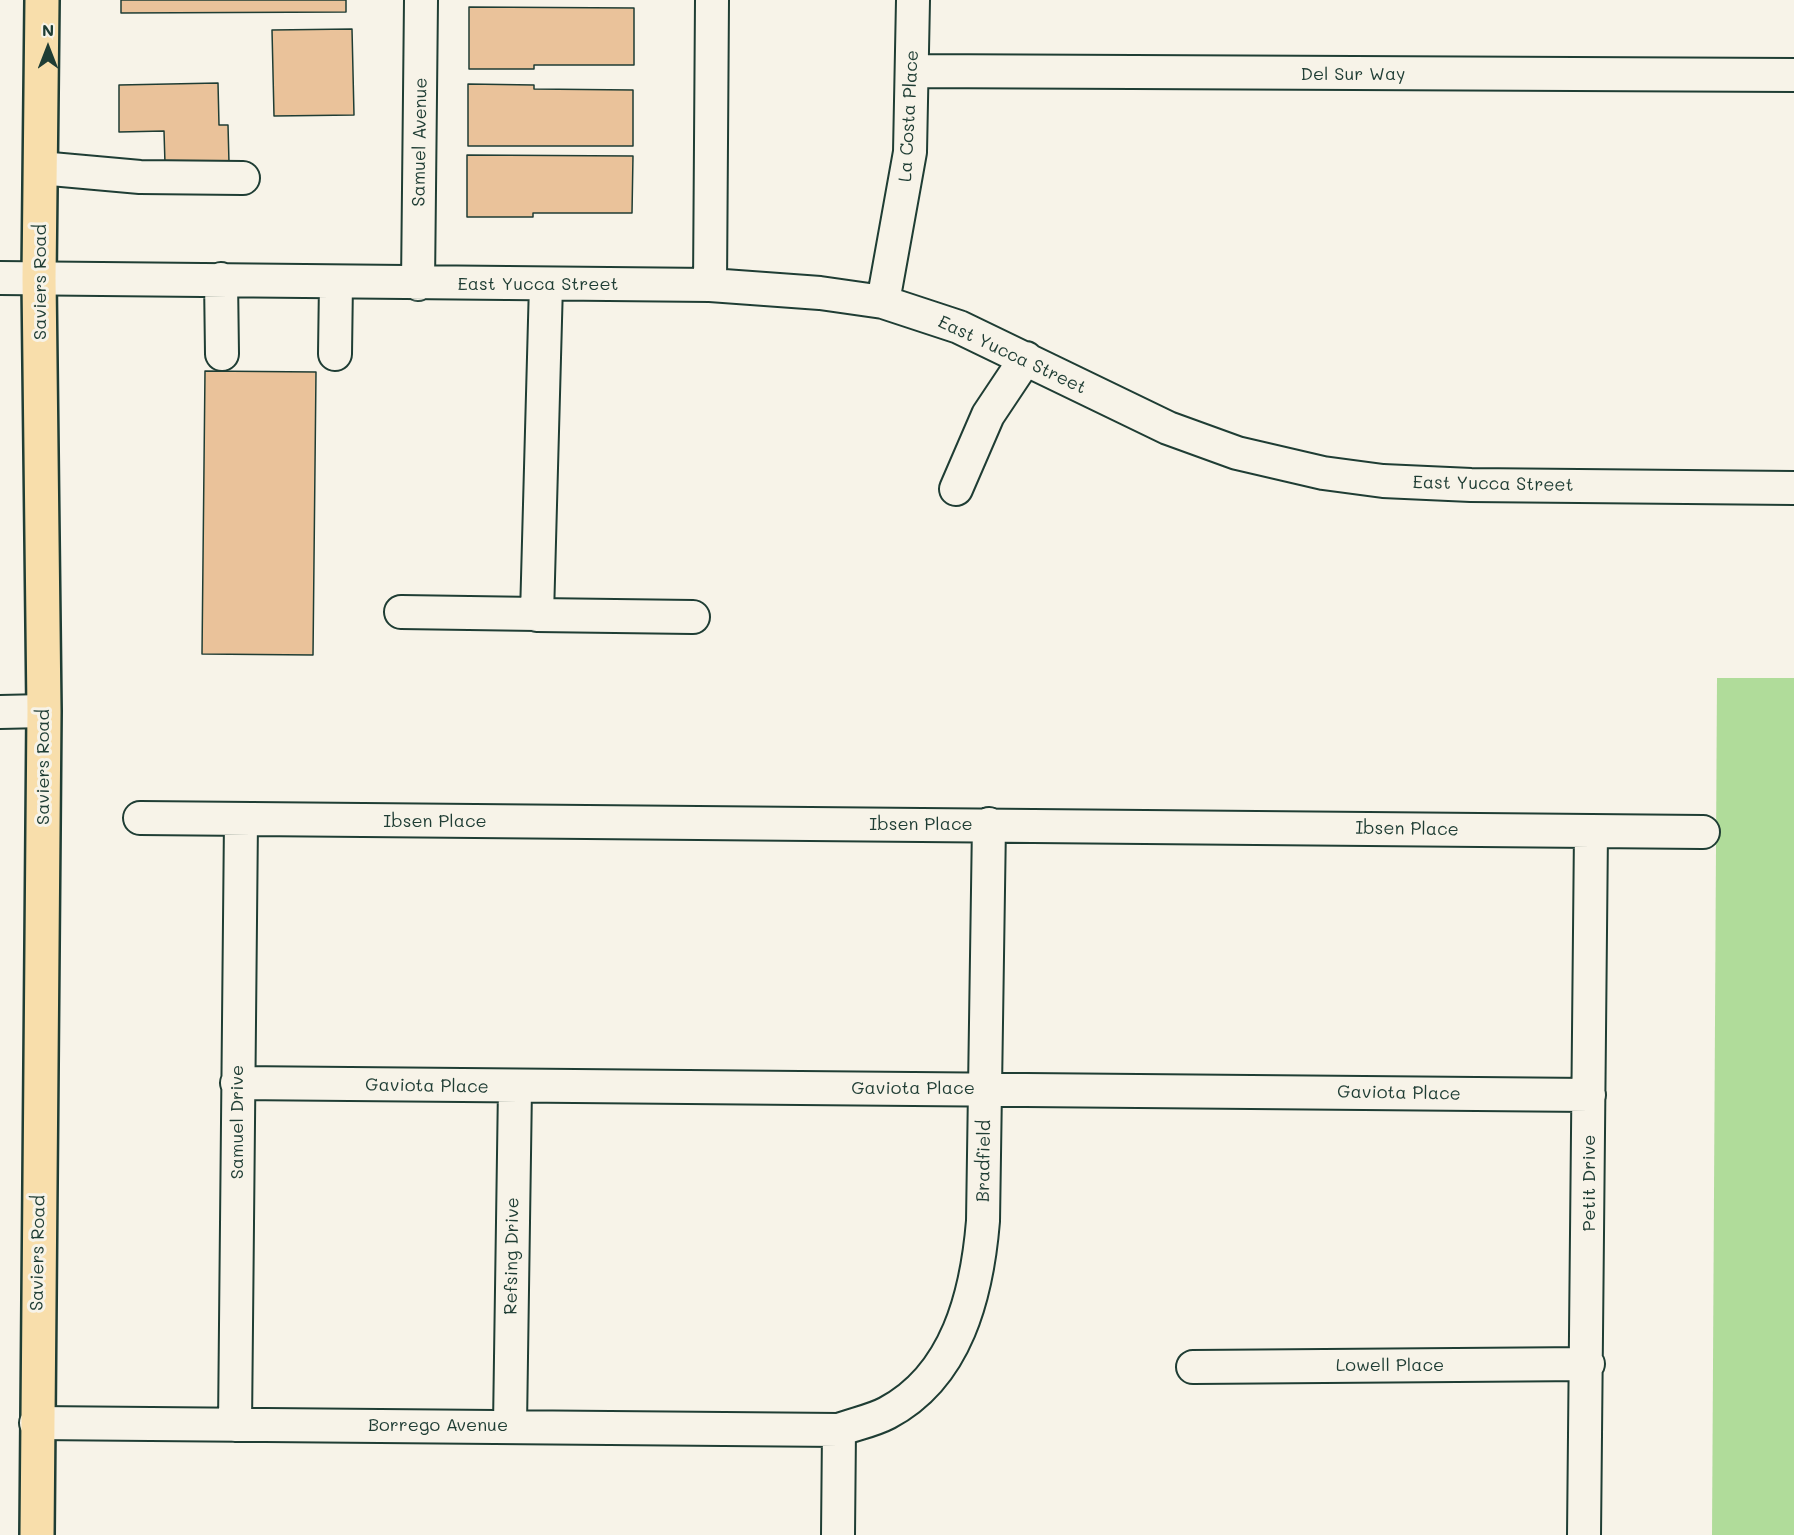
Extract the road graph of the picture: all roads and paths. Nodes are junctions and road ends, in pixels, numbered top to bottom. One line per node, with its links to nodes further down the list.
1 (42, 0): 7 (main road, Saviers Road)
2 (421, 0): 13 (street, Samuel Avenue)
3 (712, 0): 15 (street)
4 (913, 0): 5 (street, La Costa Place)
5 (913, 71): 6 (street, Del Sur Way); 16 (street, La Costa Place)
6 (1794, 75)
7 (40, 168): 8 (street); 10 (main road, Saviers Road)
8 (243, 178)
9 (0, 278): 10 (street, East Yucca Street)
10 (39, 278): 11 (street, East Yucca Street); 25 (main road, Saviers Road)
11 (221, 279): 12 (street, East Yucca Street); 17 (street)
12 (336, 282): 13 (street, East Yucca Street); 18 (street)
13 (418, 284): 14 (street, East Yucca Street)
14 (546, 284): 15 (street, East Yucca Street); 23 (street)
15 (710, 285): 16 (street, East Yucca Street)
16 (883, 302): 19 (street, East Yucca Street)
17 (222, 354)
18 (334, 354)
19 (1026, 358): 20 (street, East Yucca Street); 21 (street)
20 (1794, 488)
21 (956, 489)
22 (401, 612): 23 (street)
23 (537, 614): 24 (street)
24 (693, 617)
25 (44, 711): 26 (street); 38 (main road, Saviers Road)
26 (0, 712)
27 (140, 818): 28 (street, Ibsen Place)
28 (241, 820): 29 (street, Ibsen Place); 32 (street, Samuel Drive)
29 (989, 824): 30 (street, Ibsen Place); 34 (street, Bradfield)
30 (1592, 831): 31 (street, Ibsen Place); 35 (street, Petit Drive)
31 (1702, 831)
32 (237, 1083): 33 (street, Gaviota Place); 39 (street, Samuel Drive)
33 (515, 1087): 34 (street, Gaviota Place); 40 (street, Refsing Drive)
34 (985, 1088): 35 (street, Gaviota Place); 41 (street, Bradfield)
35 (1589, 1095): 36 (street, Petit Drive)
36 (1588, 1364): 37 (street, Lowell Place); 44 (street, Petit Drive)
37 (1193, 1366)
38 (36, 1423): 39 (street, Borrego Avenue); 42 (main road, Saviers Road)
39 (235, 1425): 40 (street, Borrego Avenue)
40 (510, 1425): 41 (street, Borrego Avenue)
41 (839, 1430): 43 (street)
42 (37, 1535)
43 (837, 1535)
44 (1584, 1535)

